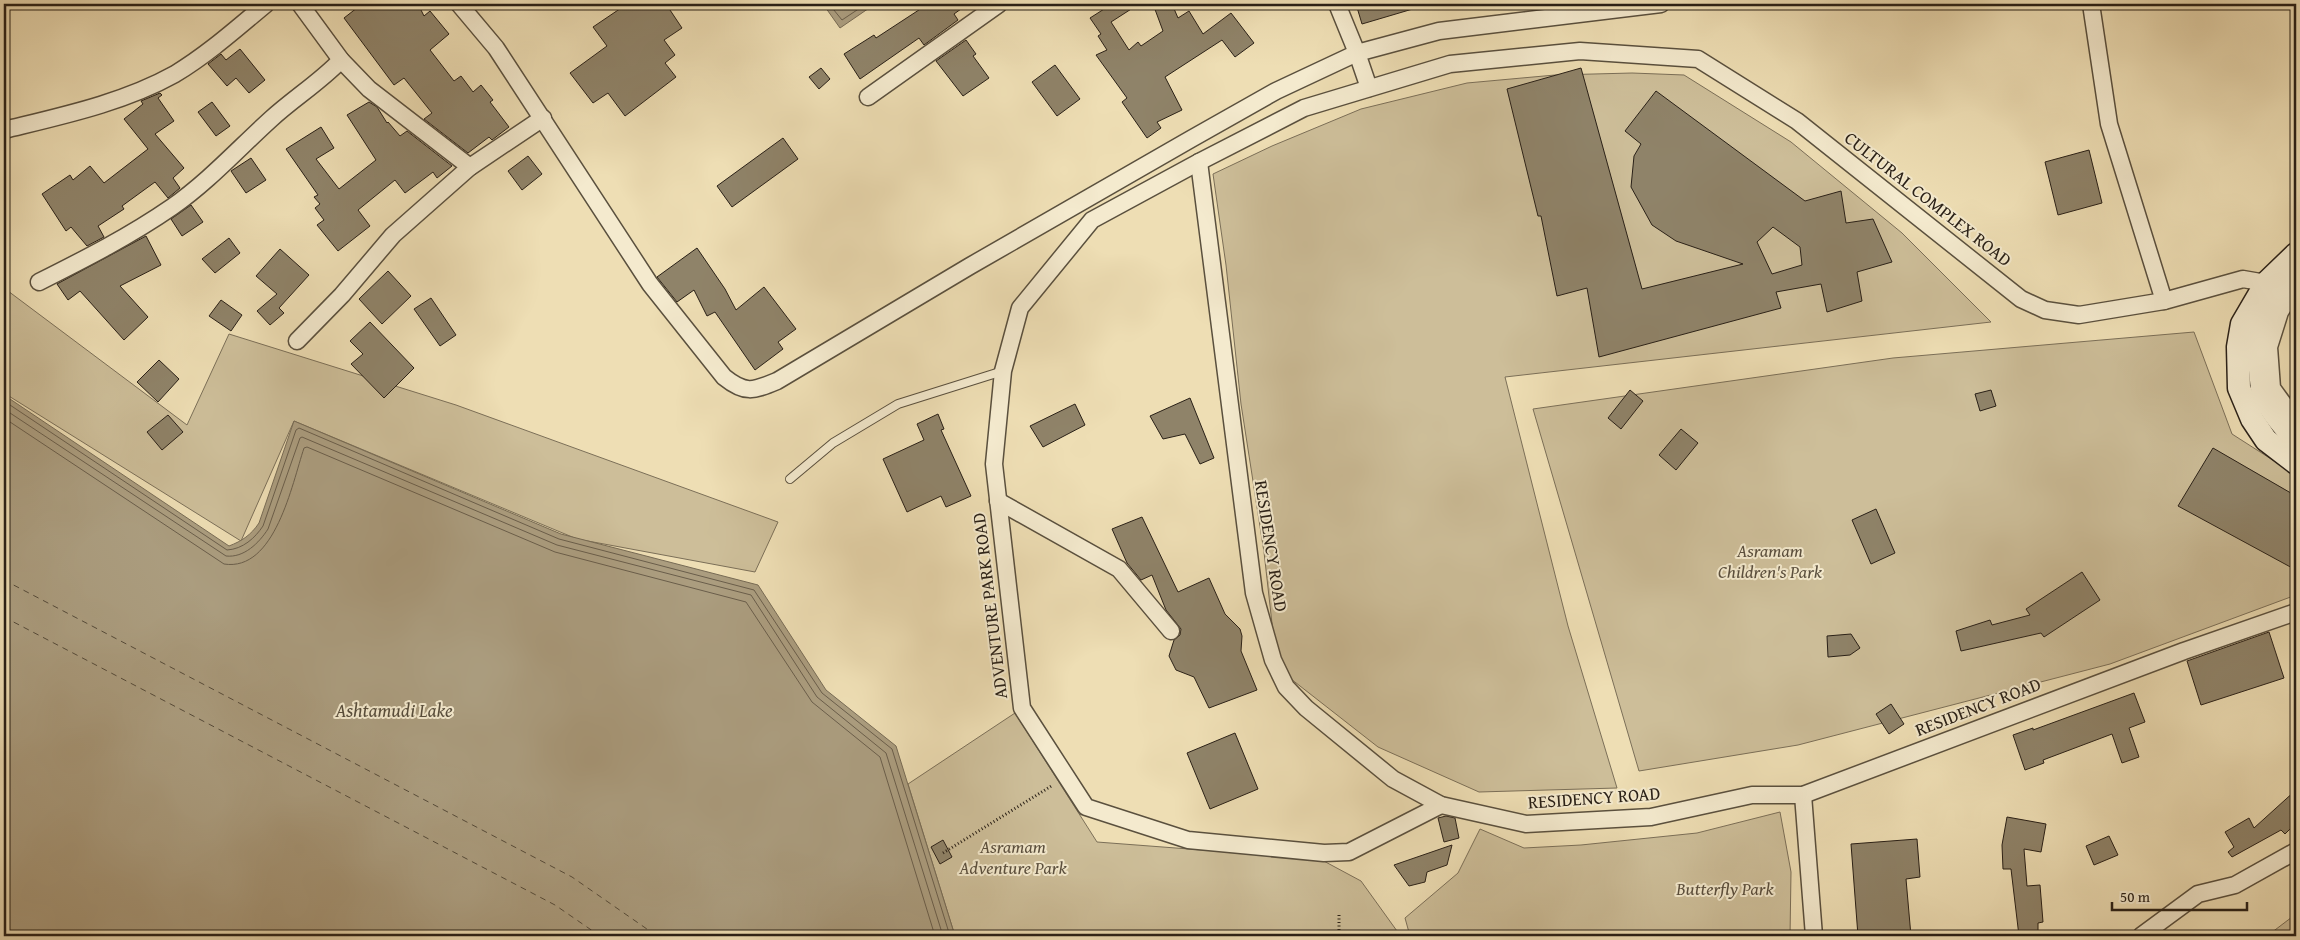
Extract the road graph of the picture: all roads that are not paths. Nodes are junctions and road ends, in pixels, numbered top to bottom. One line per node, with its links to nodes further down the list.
1 (266, 4): 13 (street)
2 (300, 4): 9 (street)
3 (459, 4): 12 (street)
4 (999, 4): 11 (street)
5 (1337, 4): 8 (street)
6 (1661, 4): 8 (street)
7 (2091, 4): 19 (street)
8 (1357, 52): 10 (street); 12 (street)
9 (342, 60): 15 (street); 17 (street)
10 (1369, 88): 14 (street, ADVENTURE PARK ROAD); 19 (street, CULTURAL COMPLEX ROAD)
11 (868, 97)
12 (543, 118): 15 (street)
13 (4, 130)
14 (1199, 162): 21 (street, ADVENTURE PARK ROAD); 30 (street, RESIDENCY ROAD)
15 (470, 166): 20 (street)
16 (2296, 254): 18 (main road)
17 (39, 282)
18 (2287, 291): 19 (street, CULTURAL COMPLEX ROAD); 22 (street); 23 (main road); 24 (main road)
19 (2164, 301)
20 (297, 341)
21 (1003, 371): 25 (lane); 26 (street, ADVENTURE PARK ROAD)
22 (2296, 421)
23 (2296, 440)
24 (2296, 462)
25 (790, 479)
26 (998, 501): 28 (street); 30 (street, ADVENTURE PARK ROAD)
27 (2296, 612): 29 (street, RESIDENCY ROAD)
28 (1171, 631)
29 (1803, 795): 30 (street, RESIDENCY ROAD); 32 (street)
30 (1441, 805)
31 (2296, 851): 33 (street)
32 (1814, 936)
33 (2141, 936)

